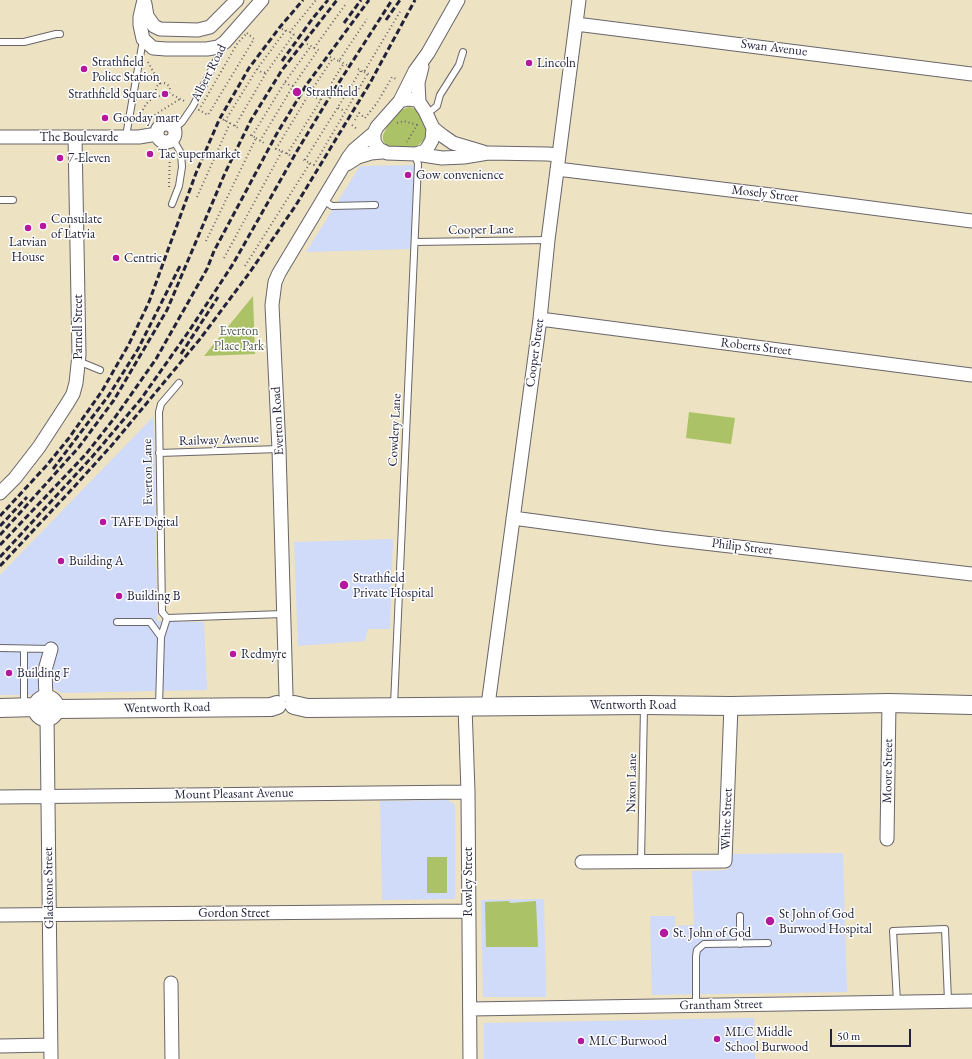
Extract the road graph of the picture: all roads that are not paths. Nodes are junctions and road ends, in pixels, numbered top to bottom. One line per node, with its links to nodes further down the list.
1 (144, 0): 7 (street); 9 (street)
2 (237, 0): 7 (street, Albert Road)
3 (262, 0): 11 (street, Albert Road)
4 (458, 0): 13 (street)
5 (579, 0): 6 (street, Cooper Street)
6 (576, 24): 14 (street, Swan Avenue); 26 (street, Cooper Street)
7 (210, 26): 11 (street)
8 (60, 34): 10 (lane)
9 (143, 39): 11 (street); 19 (lane)
10 (0, 42)
11 (225, 42): 22 (lane, Albert Road)
12 (463, 52): 16 (lane)
13 (428, 53): 15 (street); 16 (street)
14 (972, 74)
15 (400, 101): 16 (street); 18 (street)
16 (423, 107): 17 (street)
17 (434, 128): 24 (street); 25 (street)
18 (374, 133): 23 (street); 27 (street, Everton Road)
19 (126, 136): 21 (street, The Boulevarde); 22 (street, The Boulevarde)
20 (0, 137): 21 (street, The Boulevarde)
21 (75, 137): 38 (street, Parnell Street)
22 (172, 139): 32 (lane)
23 (382, 152): 24 (street); 27 (street)
24 (412, 152): 25 (street); 36 (lane, Cowdery Lane)
25 (488, 153): 26 (street)
26 (559, 155): 28 (street, Cooper Street)
27 (343, 168): 31 (street, Everton Road)
28 (557, 169): 34 (street, Mosely Street); 35 (street, Cooper Street)
29 (0, 200): 30 (lane)
30 (13, 200)
31 (323, 200): 33 (lane); 42 (street, Everton Road)
32 (172, 204)
33 (375, 205)
34 (972, 220)
35 (548, 240): 36 (lane, Cooper Lane); 37 (street, Cooper Street)
36 (415, 242): 58 (lane, Cowdery Lane)
37 (540, 319): 40 (street, Roberts Street); 45 (street, Cooper Street)
38 (78, 361): 39 (lane); 44 (street, Parnell Street)
39 (100, 370)
40 (972, 375)
41 (179, 382): 43 (lane, Everton Lane)
42 (279, 449): 43 (lane, Railway Avenue); 47 (street, Everton Road)
43 (159, 453): 48 (lane, Everton Lane)
44 (0, 493)
45 (513, 518): 46 (street, Philip Street); 60 (street, Cooper Street)
46 (972, 574)
47 (283, 614): 48 (lane); 54 (street, Everton Road)
48 (167, 618): 50 (lane)
49 (117, 622): 50 (lane)
50 (161, 637): 64 (lane)
51 (0, 648): 52 (lane)
52 (24, 649): 53 (lane); 63 (lane)
53 (51, 649): 63 (street, Gladstone Street)
54 (286, 702): 58 (street, Wentworth Road); 64 (street, Wentworth Road)
55 (889, 703): 57 (street, Wentworth Road); 61 (street, Wentworth Road); 68 (street, Moore Street)
56 (645, 705): 60 (street, Wentworth Road); 61 (street, Wentworth Road); 70 (lane, Nixon Lane)
57 (972, 705)
58 (394, 706): 59 (street, Wentworth Road)
59 (465, 706): 60 (street, Wentworth Road); 65 (street, Rowley Street)
60 (488, 706)
61 (731, 706): 70 (street, White Street)
62 (0, 708): 63 (street, Wentworth Road)
63 (42, 708): 64 (street, Wentworth Road); 66 (street, Gladstone Street)
64 (159, 708)
65 (468, 792): 66 (street, Mount Pleasant Avenue); 71 (street, Rowley Street)
66 (48, 796): 67 (street, Mount Pleasant Avenue); 73 (street, Gladstone Street)
67 (0, 797)
68 (887, 839)
69 (582, 862): 70 (street, White Street)
70 (641, 862)
71 (468, 912): 73 (street, Gordon Street); 82 (street, Rowley Street)
72 (0, 915): 73 (street, Gordon Street)
73 (49, 915): 83 (street, Gladstone Street)
74 (740, 916): 76 (lane)
75 (768, 943): 76 (lane)
76 (740, 944): 81 (lane)
77 (171, 983): 86 (street)
78 (948, 1001): 79 (street, Grantham Street); 80 (street, Grantham Street); 80 (lane)
79 (972, 1001)
80 (897, 1002): 81 (street, Grantham Street)
81 (696, 1005): 82 (street, Grantham Street)
82 (470, 1009): 87 (street, Rowley Street)
83 (51, 1045): 84 (street); 85 (street, Gladstone Street)
84 (0, 1046)
85 (51, 1059)
86 (172, 1059)
87 (470, 1059)

